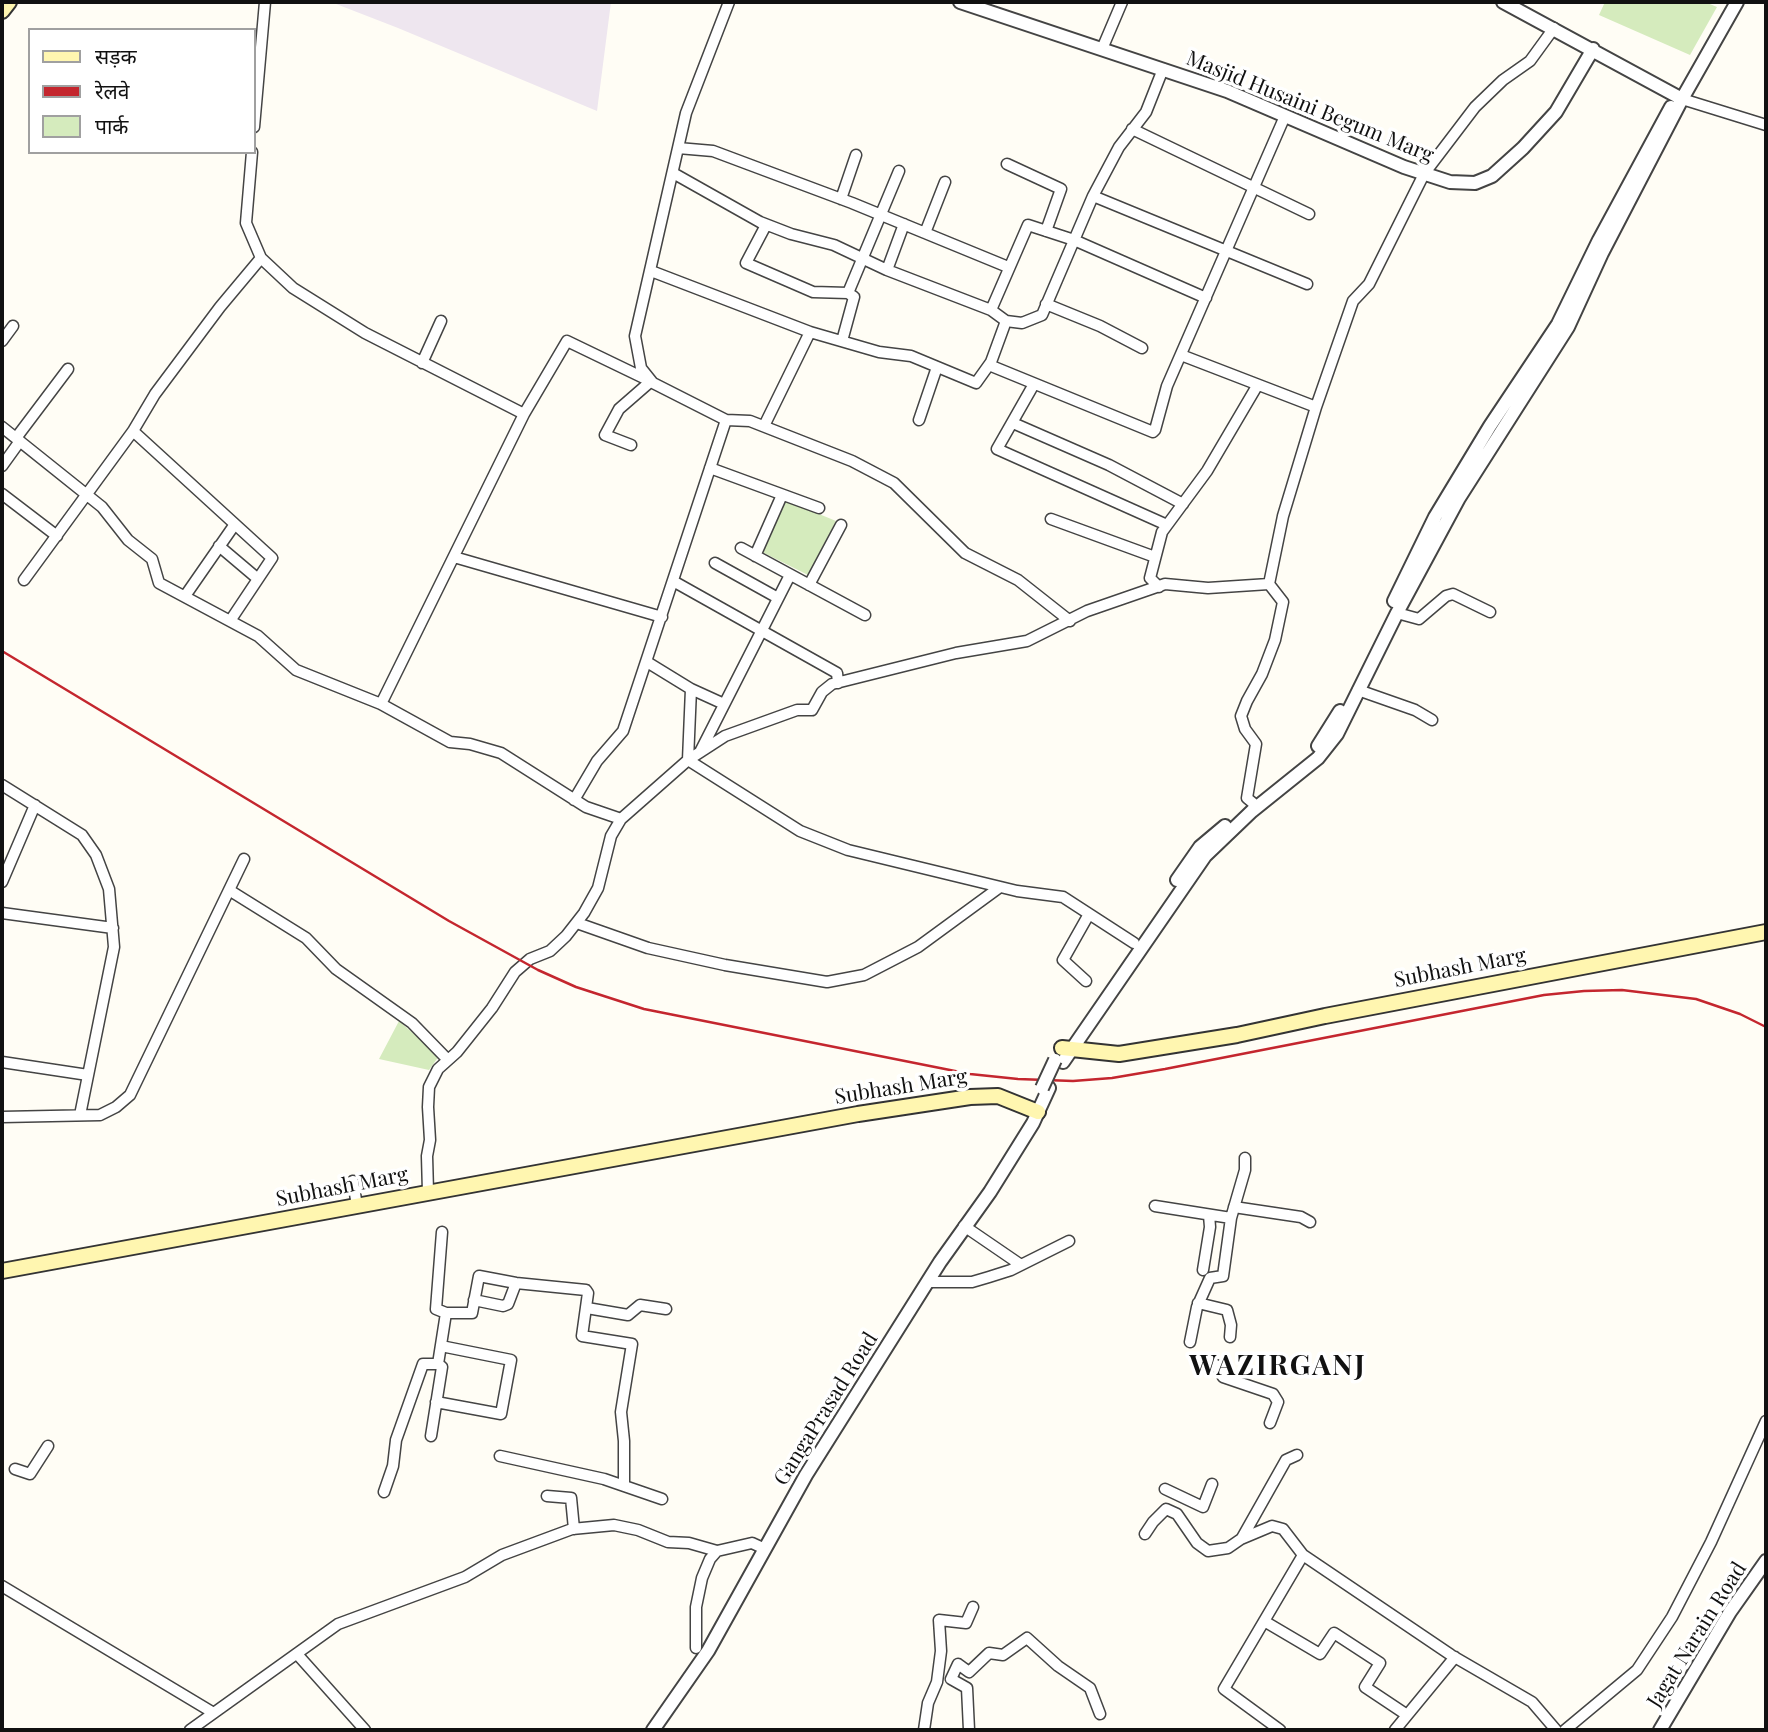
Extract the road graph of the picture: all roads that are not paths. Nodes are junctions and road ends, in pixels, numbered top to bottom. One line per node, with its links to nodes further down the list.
1 (9, 2): 8 (main road)
2 (265, 2): 14 (street)
3 (729, 2): 18 (street)
4 (960, 2): 10 (street, Masjid Husaini Begum Marg)
5 (1122, 2): 10 (street)
6 (1503, 2): 9 (street)
7 (1737, 2): 13 (street)
8 (2, 10)
9 (1554, 28): 11 (street); 24 (street)
10 (1102, 49): 12 (street, Masjid Husaini Begum Marg)
11 (1593, 49): 13 (street); 24 (street, Masjid Husaini Begum Marg)
12 (1163, 69): 15 (street, Masjid Husaini Begum Marg); 17 (street)
13 (1682, 99): 16 (street); 100 (street); 117 (street)
14 (256, 104)
15 (1285, 116): 24 (street, Masjid Husaini Begum Marg); 26 (street)
16 (1766, 125)
17 (1132, 129): 26 (street); 27 (street)
18 (678, 148): 23 (street); 28 (street)
19 (252, 154): 37 (street)
20 (856, 155): 28 (street)
21 (1007, 164): 33 (street)
22 (899, 171): 30 (street)
23 (673, 173): 32 (street); 41 (street)
24 (1424, 174): 62 (street)
25 (945, 183): 34 (street)
26 (1254, 187): 29 (street); 36 (street)
27 (1093, 196): 35 (street); 36 (street)
28 (841, 199): 30 (street)
29 (1308, 214)
30 (881, 215): 31 (street); 38 (street)
31 (904, 224): 34 (street); 40 (street)
32 (766, 225): 38 (street); 43 (street)
33 (1046, 231): 35 (street); 39 (street)
34 (925, 233): 39 (street)
35 (1074, 240): 44 (street); 45 (street)
36 (1226, 250): 42 (street); 44 (street)
37 (261, 258): 55 (street); 69 (street)
38 (863, 260): 40 (street); 43 (street)
39 (1008, 267): 46 (street)
40 (887, 270): 46 (street)
41 (651, 271): 50 (street); 59 (street)
42 (1307, 284)
43 (848, 293): 52 (street)
44 (1206, 298): 54 (street)
45 (1046, 304): 48 (street); 53 (street)
46 (990, 310): 48 (street)
47 (441, 321): 55 (street)
48 (1006, 321): 56 (street)
49 (13, 326): 51 (street)
50 (810, 332): 52 (street); 67 (street)
51 (2, 341)
52 (842, 341): 57 (street)
53 (1142, 348)
54 (1181, 355): 60 (street); 61 (street)
55 (422, 363): 63 (street)
56 (989, 365): 57 (street); 60 (street)
57 (937, 368): 65 (street)
58 (68, 369): 70 (street)
59 (652, 382): 63 (street); 64 (street); 71 (street)
60 (1034, 384): 66 (street)
61 (1257, 386): 62 (street); 77 (street)
62 (1316, 407): 94 (street)
63 (524, 414): 87 (street)
64 (726, 420): 67 (street); 73 (street)
65 (919, 420)
66 (1013, 423): 77 (street); 82 (street)
67 (764, 426): 104 (street)
68 (2, 427): 70 (street)
69 (134, 431): 75 (street); 80 (street)
70 (18, 440): 72 (street); 75 (street)
71 (631, 445)
72 (2, 466)
73 (710, 468): 76 (street); 93 (street)
74 (2, 494): 83 (street)
75 (87, 495): 83 (street); 97 (street)
76 (782, 495): 78 (street); 86 (street)
77 (1183, 504): 82 (street)
78 (819, 508)
79 (1051, 519): 88 (street)
80 (235, 524): 84 (street); 91 (street)
81 (841, 525): 95 (street)
82 (1167, 525): 88 (street)
83 (57, 536): 92 (street)
84 (219, 546): 91 (street); 97 (street)
85 (741, 548): 86 (street)
86 (755, 556): 90 (street)
87 (454, 557): 102 (street); 110 (street)
88 (1155, 557): 96 (street)
89 (715, 564): 98 (street)
90 (790, 575): 95 (street); 98 (street)
91 (258, 579): 103 (street)
92 (24, 580)
93 (673, 581): 102 (street); 105 (street)
94 (1269, 584): 96 (street); 117 (street)
95 (809, 585): 101 (street)
96 (1158, 587): 104 (street)
97 (185, 596): 103 (street)
98 (778, 598): 105 (street)
99 (1490, 612): 100 (street)
100 (1397, 613): 109 (street)
101 (865, 615)
102 (662, 617): 106 (street)
103 (230, 621): 110 (street)
104 (1070, 621): 107 (street)
105 (761, 631): 107 (street); 111 (street)
106 (647, 662): 108 (street); 116 (street)
107 (838, 683): 113 (street)
108 (691, 689): 111 (street); 114 (street)
109 (1358, 690): 112 (street); 131 (street)
110 (380, 704): 116 (street)
111 (724, 704): 113 (street)
112 (1432, 720)
113 (700, 752): 114 (street)
114 (688, 760): 119 (street); 122 (street)
115 (2, 785): 118 (street)
116 (574, 800): 119 (street)
117 (1253, 803): 129 (street)
118 (35, 805): 121 (street); 127 (street)
119 (621, 819): 126 (street)
120 (244, 859): 123 (street)
121 (2, 882)
122 (1000, 887): 125 (street); 126 (street)
123 (229, 890): 132 (street); 136 (street)
124 (2, 913): 127 (street)
125 (1089, 914): 129 (street); 130 (street)
126 (577, 923): 132 (street)
127 (113, 928): 134 (street)
128 (1766, 932): 131 (main road, Subhash Marg)
129 (1134, 943): 131 (street)
130 (1086, 981)
131 (1063, 1055): 135 (street)
132 (448, 1060): 140 (street)
133 (2, 1062): 134 (street)
134 (88, 1075): 136 (street)
135 (1036, 1111): 140 (main road, Subhash Marg); 147 (street, GangaPrasad Road)
136 (80, 1115): 137 (street)
137 (2, 1117)
138 (1245, 1158): 143 (street)
139 (353, 1181): 141 (street)
140 (428, 1192): 141 (main road, Subhash Marg)
141 (357, 1206): 152 (main road, Subhash Marg)
142 (1155, 1206): 144 (street)
143 (1234, 1207): 145 (street); 146 (street)
144 (1209, 1215): 145 (street); 151 (street)
145 (1231, 1218): 156 (street)
146 (1310, 1222)
147 (964, 1226): 150 (street); 153 (street, GangaPrasad Road)
148 (442, 1232): 159 (street)
149 (1069, 1241): 150 (street)
150 (1021, 1265): 153 (street)
151 (1203, 1270)
152 (2, 1271)
153 (928, 1282): 184 (street, GangaPrasad Road)
154 (516, 1283): 155 (street); 155 (street); 157 (street)
155 (474, 1300): 159 (street)
156 (1198, 1303): 160 (street); 161 (street)
157 (587, 1308): 158 (street); 174 (street)
158 (666, 1309)
159 (446, 1313): 162 (street)
160 (1230, 1337)
161 (1190, 1342)
162 (441, 1346): 163 (street); 165 (street)
163 (438, 1364): 165 (street); 176 (street)
164 (1216, 1365): 167 (street)
165 (436, 1402): 168 (street)
166 (1766, 1421): 207 (street)
167 (1270, 1423)
168 (431, 1436)
169 (48, 1446): 172 (street)
170 (1297, 1455): 183 (street)
171 (500, 1456): 174 (street)
172 (15, 1469)
173 (1212, 1484): 179 (street)
174 (624, 1486): 178 (street)
175 (1165, 1489): 179 (street)
176 (384, 1492)
177 (547, 1496): 181 (street)
178 (662, 1500)
179 (1189, 1500): 180 (street)
180 (1177, 1514): 182 (street); 183 (street)
181 (574, 1529): 185 (street); 192 (street)
182 (1145, 1534)
183 (1241, 1539): 186 (street)
184 (765, 1549): 185 (street); 201 (street, GangaPrasad Road)
185 (717, 1551): 191 (street)
186 (1303, 1555): 190 (street); 193 (street)
187 (1766, 1561): 208 (street, Jagat Narain Road)
188 (2, 1586): 196 (street)
189 (972, 1607): 194 (street)
190 (1264, 1621): 198 (street); 204 (street)
191 (696, 1648)
192 (296, 1654): 196 (street); 200 (street)
193 (1455, 1657): 198 (street); 206 (street)
194 (937, 1675): 195 (street); 202 (street)
195 (951, 1679): 197 (street); 203 (street)
196 (212, 1712): 199 (street)
197 (1100, 1714)
198 (1407, 1715): 205 (street)
199 (190, 1730)
200 (365, 1730)
201 (653, 1730)
202 (924, 1730)
203 (969, 1730)
204 (1280, 1730)
205 (1395, 1730)
206 (1556, 1730)
207 (1565, 1730)
208 (1660, 1730)

